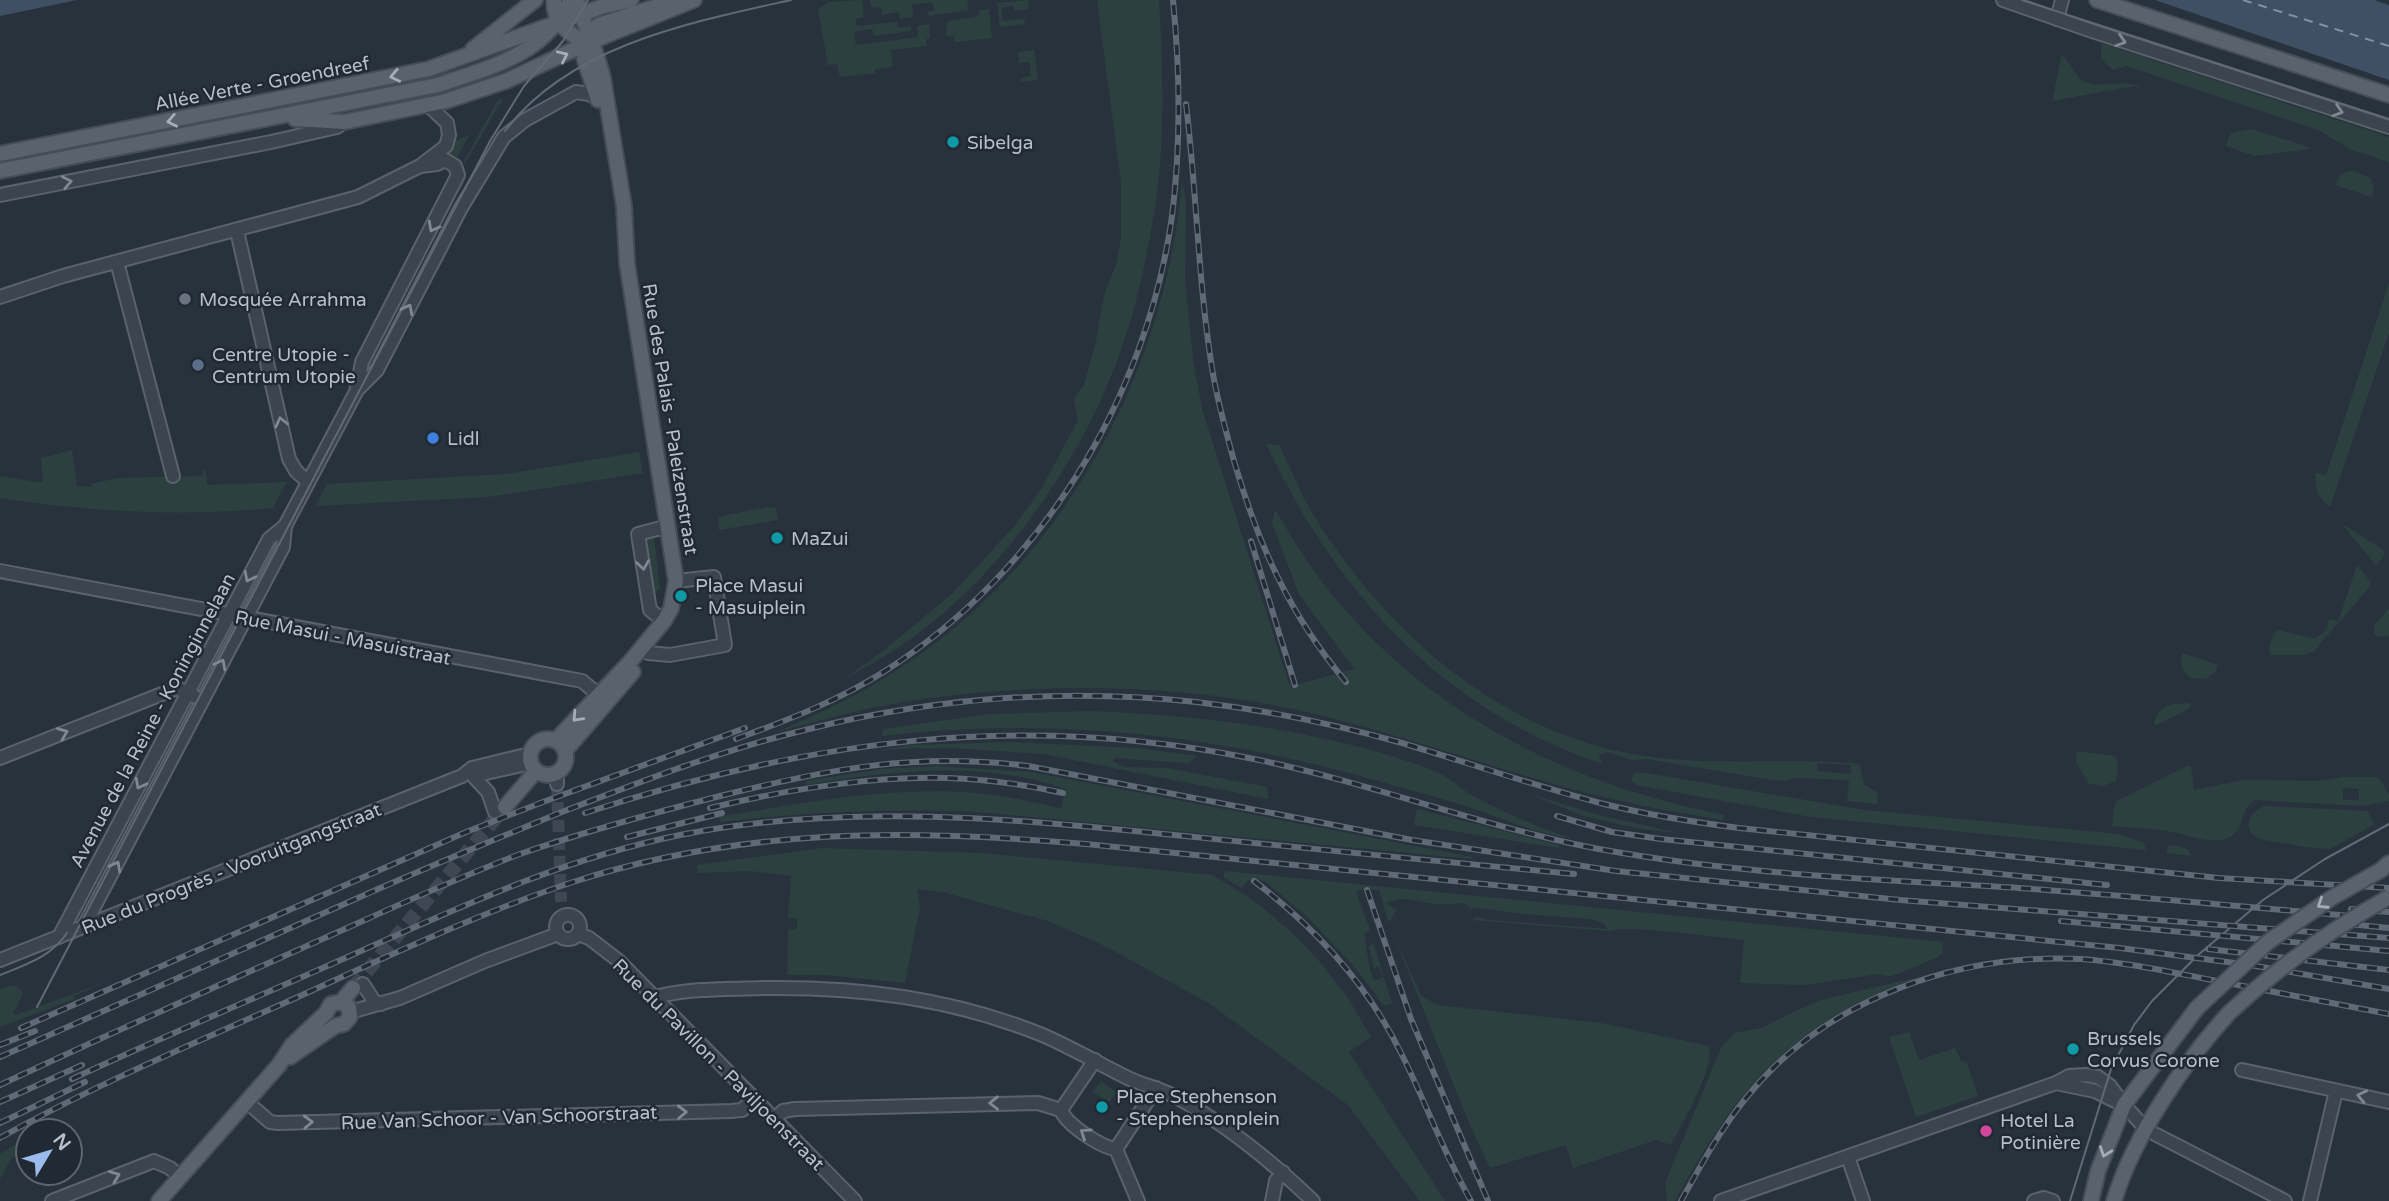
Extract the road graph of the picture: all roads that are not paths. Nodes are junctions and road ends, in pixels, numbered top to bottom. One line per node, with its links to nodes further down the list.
1 (536, 0): 16 (main road)
2 (554, 0): 13 (main road)
3 (571, 0): 13 (main road)
4 (577, 0): 11 (main road)
5 (631, 0): 11 (main road)
6 (674, 0): 14 (main road)
7 (695, 0): 14 (main road)
8 (2003, 0): 12 (street)
9 (2062, 0): 12 (street)
10 (2097, 0): 17 (main road)
11 (582, 15): 13 (main road); 14 (main road)
12 (2057, 19): 22 (street, one-way to 22)
13 (558, 23): 14 (main road); 15 (main road)
14 (589, 40): 18 (main road, Rue des Palais - Paleizenstraat); 19 (main road, Allée Verte - Groendreef, one-way to 14); 29 (main road, Rue des Palais - Paleizenstraat)
15 (529, 41): 16 (main road, Allée Verte - Groendreef); 20 (main road)
16 (461, 58): 23 (main road, Allée Verte - Groendreef, one-way to 23)
17 (2389, 95)
18 (598, 99): 29 (main road, Rue des Palais - Paleizenstraat); 31 (street, Avenue de la Reine - Koninginnelaan, one-way to 18)
19 (428, 105): 21 (main road, Allée Verte - Groendreef); 24 (street)
20 (282, 117): 21 (main road, Allée Verte - Groendreef); 25 (main road, Allée Verte - Groendreef)
21 (344, 122): 26 (street, Allée Verte - Groendreef, one-way to 21)
22 (2389, 127)
23 (0, 154)
24 (441, 156): 27 (street); 31 (street, Avenue de la Reine - Koninginnelaan, one-way to 31)
25 (0, 171)
26 (0, 195)
27 (237, 230): 28 (street); 33 (street, one-way to 27)
28 (117, 262): 30 (street); 32 (street)
29 (627, 264): 35 (main road, Rue des Palais - Paleizenstraat)
30 (0, 297)
31 (356, 392): 33 (street, Avenue de la Reine - Koninginnelaan)
32 (173, 476)
33 (308, 482): 34 (street, Avenue de la Reine - Koninginnelaan)
34 (285, 527): 38 (street, Avenue de la Reine - Koninginnelaan, one-way to 38); 39 (street, Avenue de la Reine - Koninginnelaan)
35 (669, 528): 37 (main road, Rue des Palais - Paleizenstraat); 40 (street, one-way to 40)
36 (0, 571): 38 (street, Rue Masui - Masuistraat)
37 (676, 581): 40 (main road, Rue des Palais - Paleizenstraat); 41 (street)
38 (229, 616): 39 (street, Rue Masui - Masuistraat); 42 (street, Avenue de la Reine - Koninginnelaan)
39 (247, 617): 43 (street, Rue Masui - Masuistraat); 44 (street, Avenue de la Reine - Koninginnelaan, one-way to 39)
40 (664, 621): 41 (main road, Rue des Palais - Paleizenstraat); 43 (main road, Rue des Palais - Paleizenstraat)
41 (648, 653): 45 (main road, Rue des Palais - Paleizenstraat)
42 (187, 693): 44 (street); 47 (street, one-way to 42); 56 (street, Avenue de la Reine - Koninginnelaan, one-way to 56)
43 (599, 695): 45 (main road); 46 (main road, Rue des Palais - Paleizenstraat, one-way to 46)
44 (202, 700): 53 (street, Avenue de la Reine - Koninginnelaan, one-way to 44)
45 (599, 712): 46 (main road, Rue des Palais - Paleizenstraat)
46 (560, 746): 48 (main road); 48 (main road)
47 (0, 758)
48 (532, 763): 49 (street, Rue du Progrès - Vooruitgangstraat); 50 (main road)
49 (468, 776): 50 (street); 53 (street, Rue du Progrès - Vooruitgangstraat)
50 (500, 810)
51 (2386, 867): 72 (main road, one-way to 72, bridge)
52 (2389, 897): 75 (main road, bridge)
53 (84, 926): 56 (street, Rue du Progrès - Vooruitgangstraat)
54 (558, 934): 55 (street); 55 (street); 60 (street)
55 (578, 934): 59 (street, Rue du Pavillon - Paviljoenstraat)
56 (59, 937): 57 (street, Rue du Progrès - Vooruitgangstraat)
57 (0, 960)
58 (358, 986): 60 (street); 61 (main road)
59 (655, 997): 64 (street); 69 (street, Rue du Pavillon - Paviljoenstraat)
60 (382, 1004): 61 (street)
61 (346, 1007): 62 (main road); 63 (main road)
62 (326, 1013): 63 (main road); 65 (main road)
63 (335, 1026): 65 (main road)
64 (1095, 1060): 67 (street); 73 (street)
65 (282, 1061): 70 (main road)
66 (2242, 1070): 68 (street)
67 (1156, 1088): 76 (street); 78 (street)
68 (2336, 1090): 71 (street, one-way to 68); 95 (street)
69 (754, 1099): 70 (street, Rue Van Schoor - Van Schoorstraat, one-way to 69); 74 (street, Rue du Pavillon - Paviljoenstraat)
70 (247, 1102): 79 (main road)
71 (2389, 1102)
72 (2124, 1105): 75 (street); 77 (street); 92 (main road, one-way to 92)
73 (1060, 1110): 74 (street, one-way to 74); 76 (street, one-way to 73)
74 (775, 1119): 83 (street, Rue du Pavillon - Paviljoenstraat)
75 (2147, 1130): 93 (main road); 94 (street)
76 (1116, 1149): 84 (street)
77 (1848, 1157): 80 (street); 89 (street)
78 (1283, 1172): 85 (street); 86 (street)
79 (180, 1177): 81 (street, one-way to 79); 82 (main road)
80 (1762, 1187): 87 (street); 88 (street)
81 (52, 1201)
82 (159, 1201)
83 (855, 1201)
84 (1138, 1201)
85 (1272, 1201)
86 (1313, 1201)
87 (1721, 1201)
88 (1757, 1201)
89 (1863, 1201)
90 (2035, 1201): 91 (street)
91 (2053, 1201)
92 (2091, 1201)
93 (2114, 1201)
94 (2285, 1201)
95 (2310, 1201)

